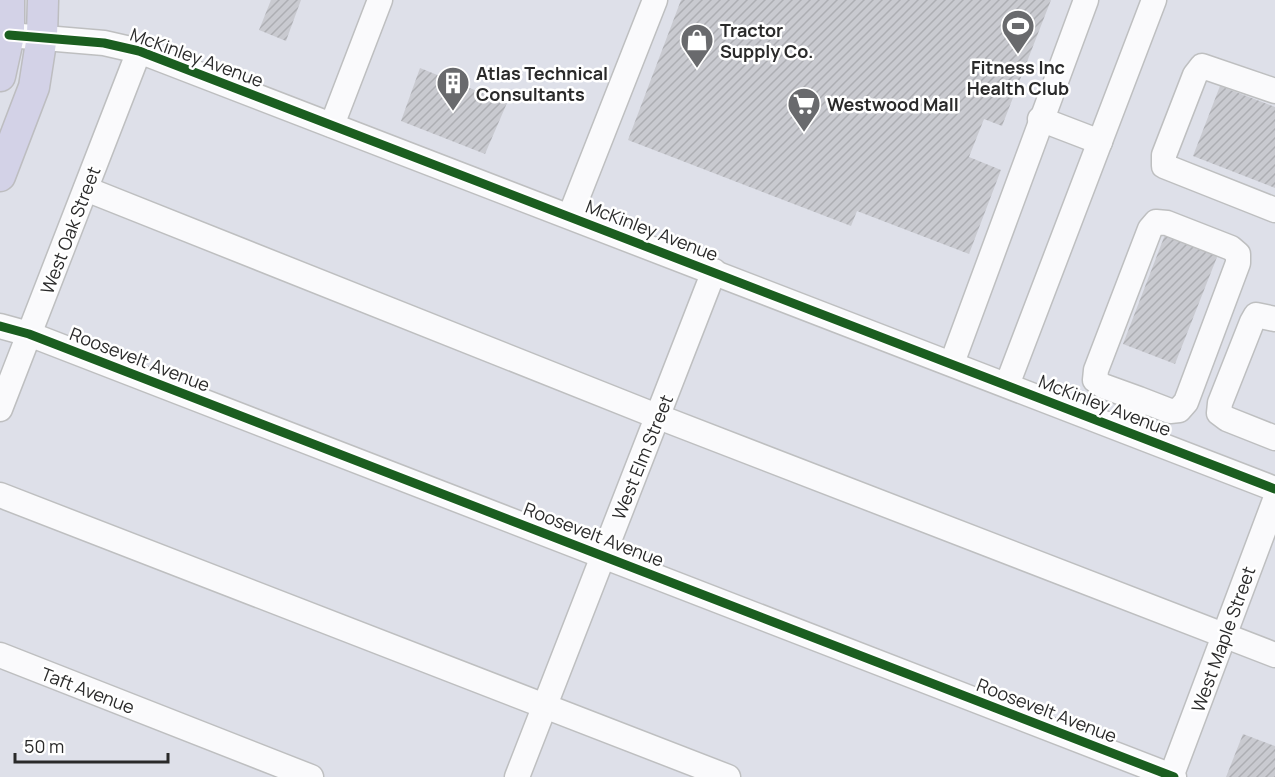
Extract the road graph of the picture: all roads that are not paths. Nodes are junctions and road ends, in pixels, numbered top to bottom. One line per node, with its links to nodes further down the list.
1 (9, 0): 7 (main road)
2 (43, 0): 8 (main road)
3 (380, 0): 13 (street)
4 (655, 0): 18 (street)
5 (1086, 0): 12 (street)
6 (1154, 0): 14 (street)
7 (9, 35): 8 (street, McKinley Avenue); 10 (main road)
8 (42, 36): 9 (street, McKinley Avenue); 15 (main road)
9 (139, 51): 13 (street, McKinley Avenue); 16 (street, West Oak Street)
10 (0, 75)
11 (1275, 91): 17 (street)
12 (1040, 119): 14 (street); 23 (street)
13 (332, 125): 18 (street, McKinley Avenue)
14 (1100, 142): 24 (street)
15 (0, 176)
16 (86, 189): 22 (street, West Oak Street); 27 (street)
17 (1275, 210)
18 (570, 216): 19 (street, McKinley Avenue)
19 (714, 271): 23 (street, McKinley Avenue); 27 (street, West Elm Street)
20 (1275, 319): 29 (street)
21 (0, 326): 22 (street, Roosevelt Avenue)
22 (29, 334): 26 (street, West Oak Street); 33 (street, Roosevelt Avenue)
23 (952, 363): 24 (street, McKinley Avenue)
24 (1007, 385): 28 (street, McKinley Avenue)
25 (1139, 399): 25 (street); 28 (street)
26 (0, 409)
27 (659, 417): 33 (street, West Elm Street); 34 (street)
28 (1126, 431): 30 (street, McKinley Avenue)
29 (1275, 438)
30 (1275, 489)
31 (0, 495): 37 (street)
32 (1275, 500): 34 (street, West Maple Street)
33 (602, 554): 37 (street, West Elm Street); 41 (street, Roosevelt Avenue)
34 (1225, 634): 36 (street); 41 (street, West Maple Street)
35 (0, 655): 38 (street, Taft Avenue)
36 (1275, 655)
37 (543, 707): 39 (street, West Elm Street); 40 (street)
38 (311, 777)
39 (517, 777)
40 (728, 777)
41 (1172, 777)

